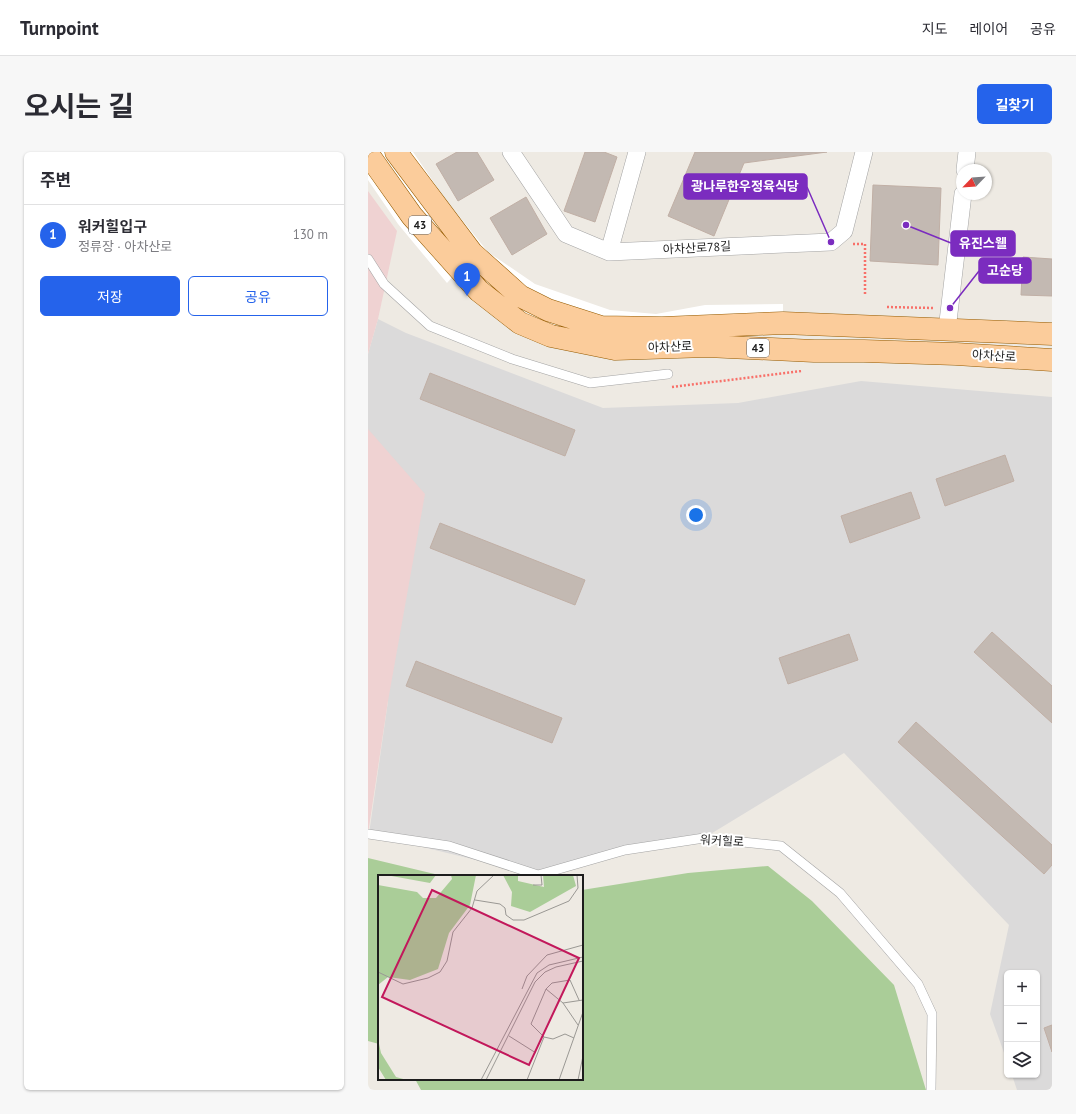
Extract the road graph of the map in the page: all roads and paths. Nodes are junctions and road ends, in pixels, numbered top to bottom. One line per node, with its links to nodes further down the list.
1 (396, 152): 13 (main road, 아차산로 / 43)
2 (511, 152): 10 (street, 아차산로78길)
3 (637, 152): 10 (street)
4 (864, 152): 9 (street)
5 (967, 152): 7 (street)
6 (368, 154): 15 (main road, 아차산로 / 43)
7 (966, 164)
8 (962, 200): 13 (street)
9 (831, 242): 10 (street, 아차산로78길); 12 (path)
10 (609, 252)
11 (368, 259): 17 (lane)
12 (865, 296)
13 (947, 330): 14 (main road, 아차산로 / 43)
14 (1052, 334)
15 (1052, 360)
16 (807, 370): 18 (path)
17 (668, 374)
18 (667, 387)
19 (368, 834): 20 (lane, 워커힐로)
20 (931, 1090)

